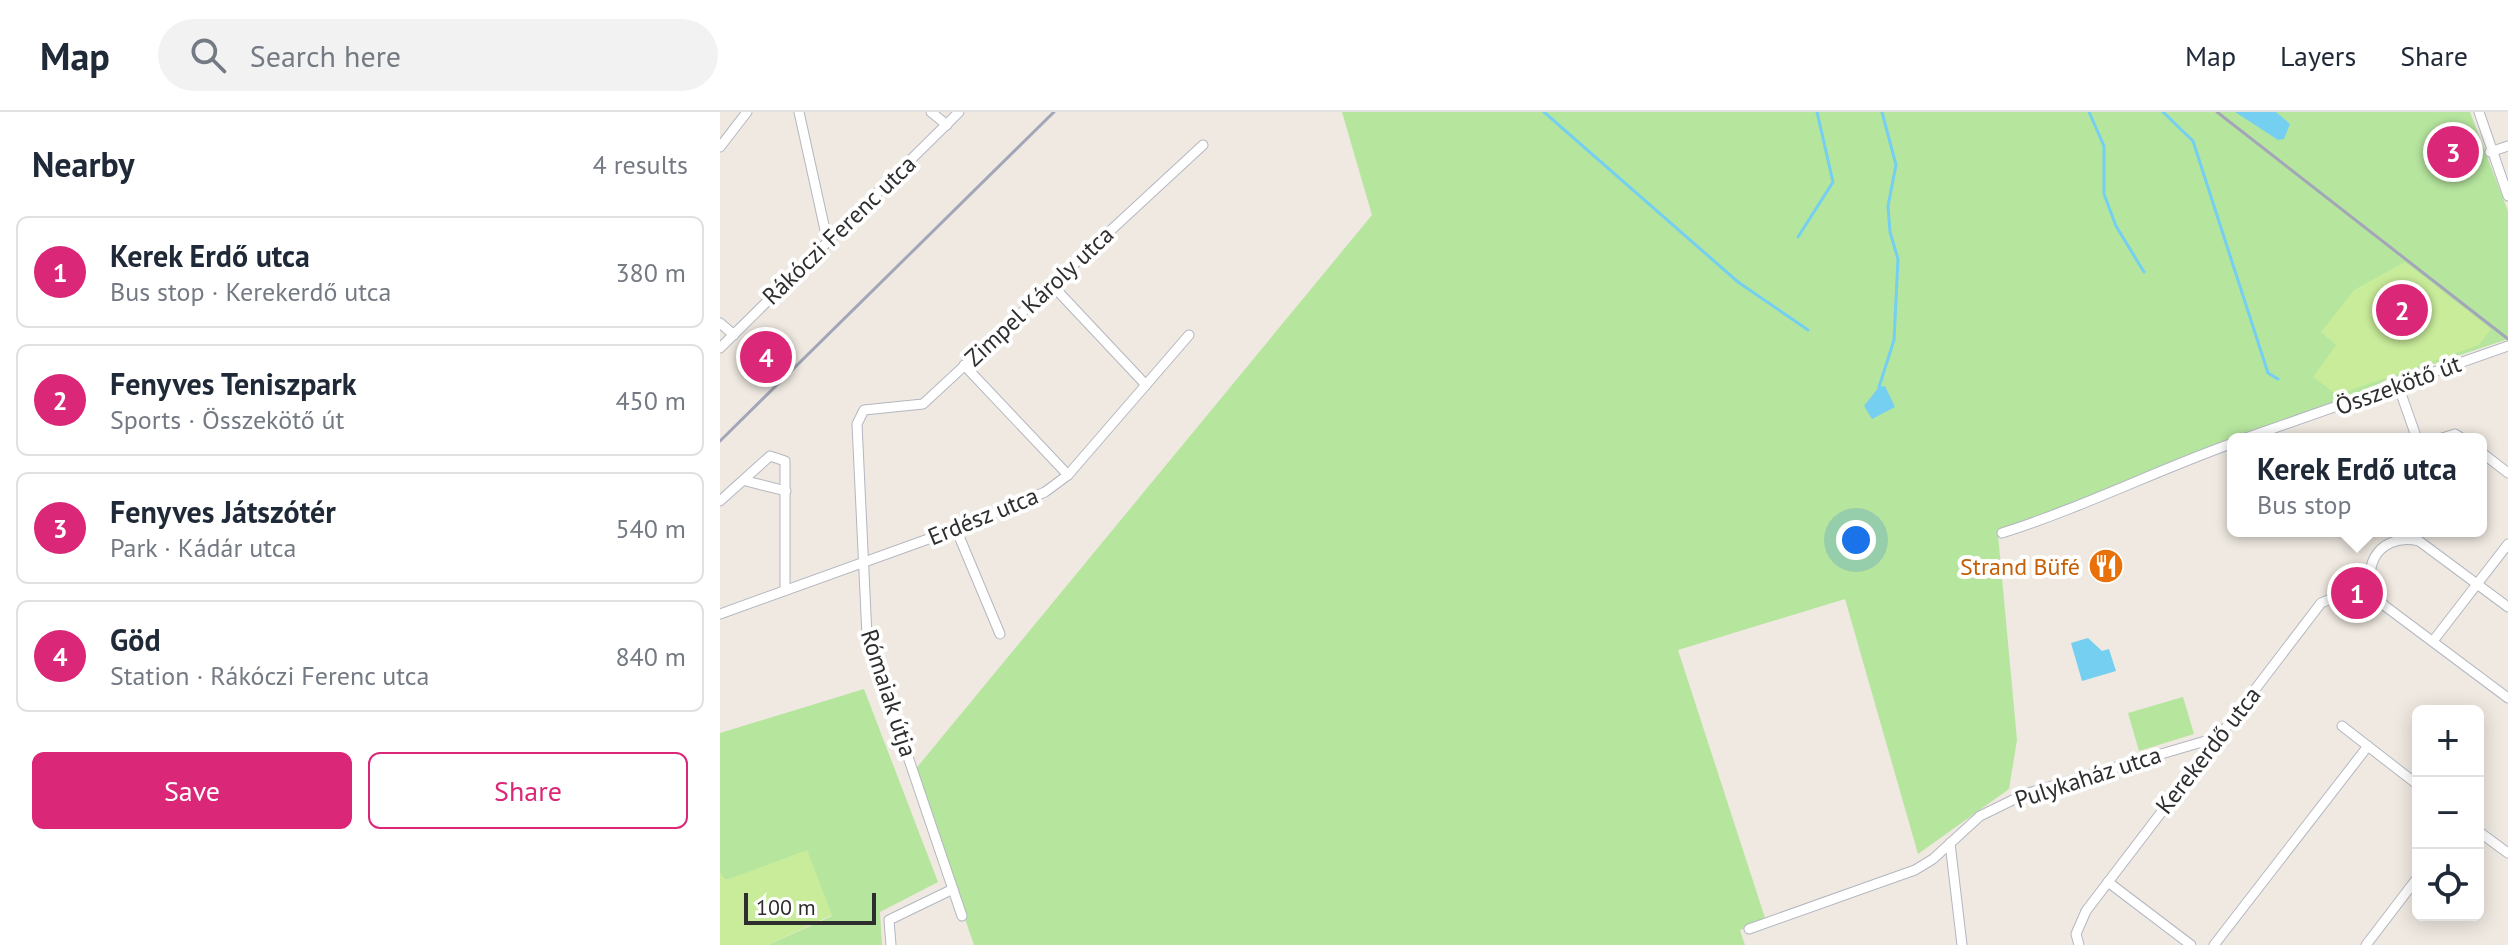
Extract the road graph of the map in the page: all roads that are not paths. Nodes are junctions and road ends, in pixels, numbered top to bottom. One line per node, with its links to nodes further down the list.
1 (747, 112): 9 (street)
2 (799, 112): 12 (street)
3 (931, 112): 6 (street)
4 (959, 112): 6 (street, Rákóczi Ferenc utca)
5 (2479, 112): 10 (street)
6 (947, 125): 12 (street, Rákóczi Ferenc utca)
7 (1203, 145): 13 (street, Zimpel Károly utca)
8 (2508, 146): 10 (street)
9 (720, 147)
10 (2490, 152): 11 (street)
11 (2508, 196)
12 (827, 239): 15 (street, Rákóczi Ferenc utca)
13 (1052, 285): 19 (street, Zimpel Károly utca); 20 (street)
14 (720, 323): 15 (street)
15 (734, 335): 18 (street, Rákóczi Ferenc utca)
16 (1189, 335): 20 (street, Erdész utca)
17 (2508, 346): 21 (street, Összekötő út)
18 (720, 348)
19 (964, 365): 22 (street, Zimpel Károly utca); 28 (street)
20 (1146, 385): 28 (street, Erdész utca)
21 (2398, 385): 23 (street, Összekötő út); 24 (street)
22 (861, 415): 37 (street, Rómaiak útja)
23 (2260, 433)
24 (2415, 433)
25 (2227, 445): 33 (street)
26 (2487, 457): 27 (street)
27 (2508, 473)
28 (1068, 475): 32 (street, Erdész utca)
29 (746, 481): 30 (street); 30 (street); 31 (street)
30 (786, 491): 40 (street)
31 (720, 501)
32 (956, 529): 37 (street, Erdész utca); 43 (street)
33 (2002, 533)
34 (2428, 537): 36 (street)
35 (2508, 544): 39 (street)
36 (2428, 545): 38 (street); 39 (street)
37 (862, 563): 40 (street, Erdész utca); 55 (street, Rómaiak útja)
38 (2370, 583): 44 (street); 47 (street, Kerekerdő utca)
39 (2477, 583): 41 (street); 44 (street)
40 (785, 590): 42 (street, Erdész utca)
41 (2508, 607)
42 (720, 614)
43 (1000, 634)
44 (2433, 641): 45 (street)
45 (2508, 698)
46 (2342, 726): 48 (street)
47 (2219, 737): 51 (street, Pulykaház utca); 53 (street, Kerekerdő utca)
48 (2368, 746): 49 (street); 62 (street)
49 (2412, 780)
50 (2484, 835): 52 (street)
51 (1950, 843): 57 (street, Pulykaház utca); 59 (street)
52 (2508, 853)
53 (2108, 882): 60 (street, Kerekerdő utca); 61 (street)
54 (2412, 885): 63 (street)
55 (953, 889): 56 (street, Rómaiak útja); 58 (street)
56 (962, 916)
57 (1749, 929)
58 (891, 945)
59 (1962, 945)
60 (2079, 945)
61 (2191, 945)
62 (2214, 945)
63 (2366, 945)

